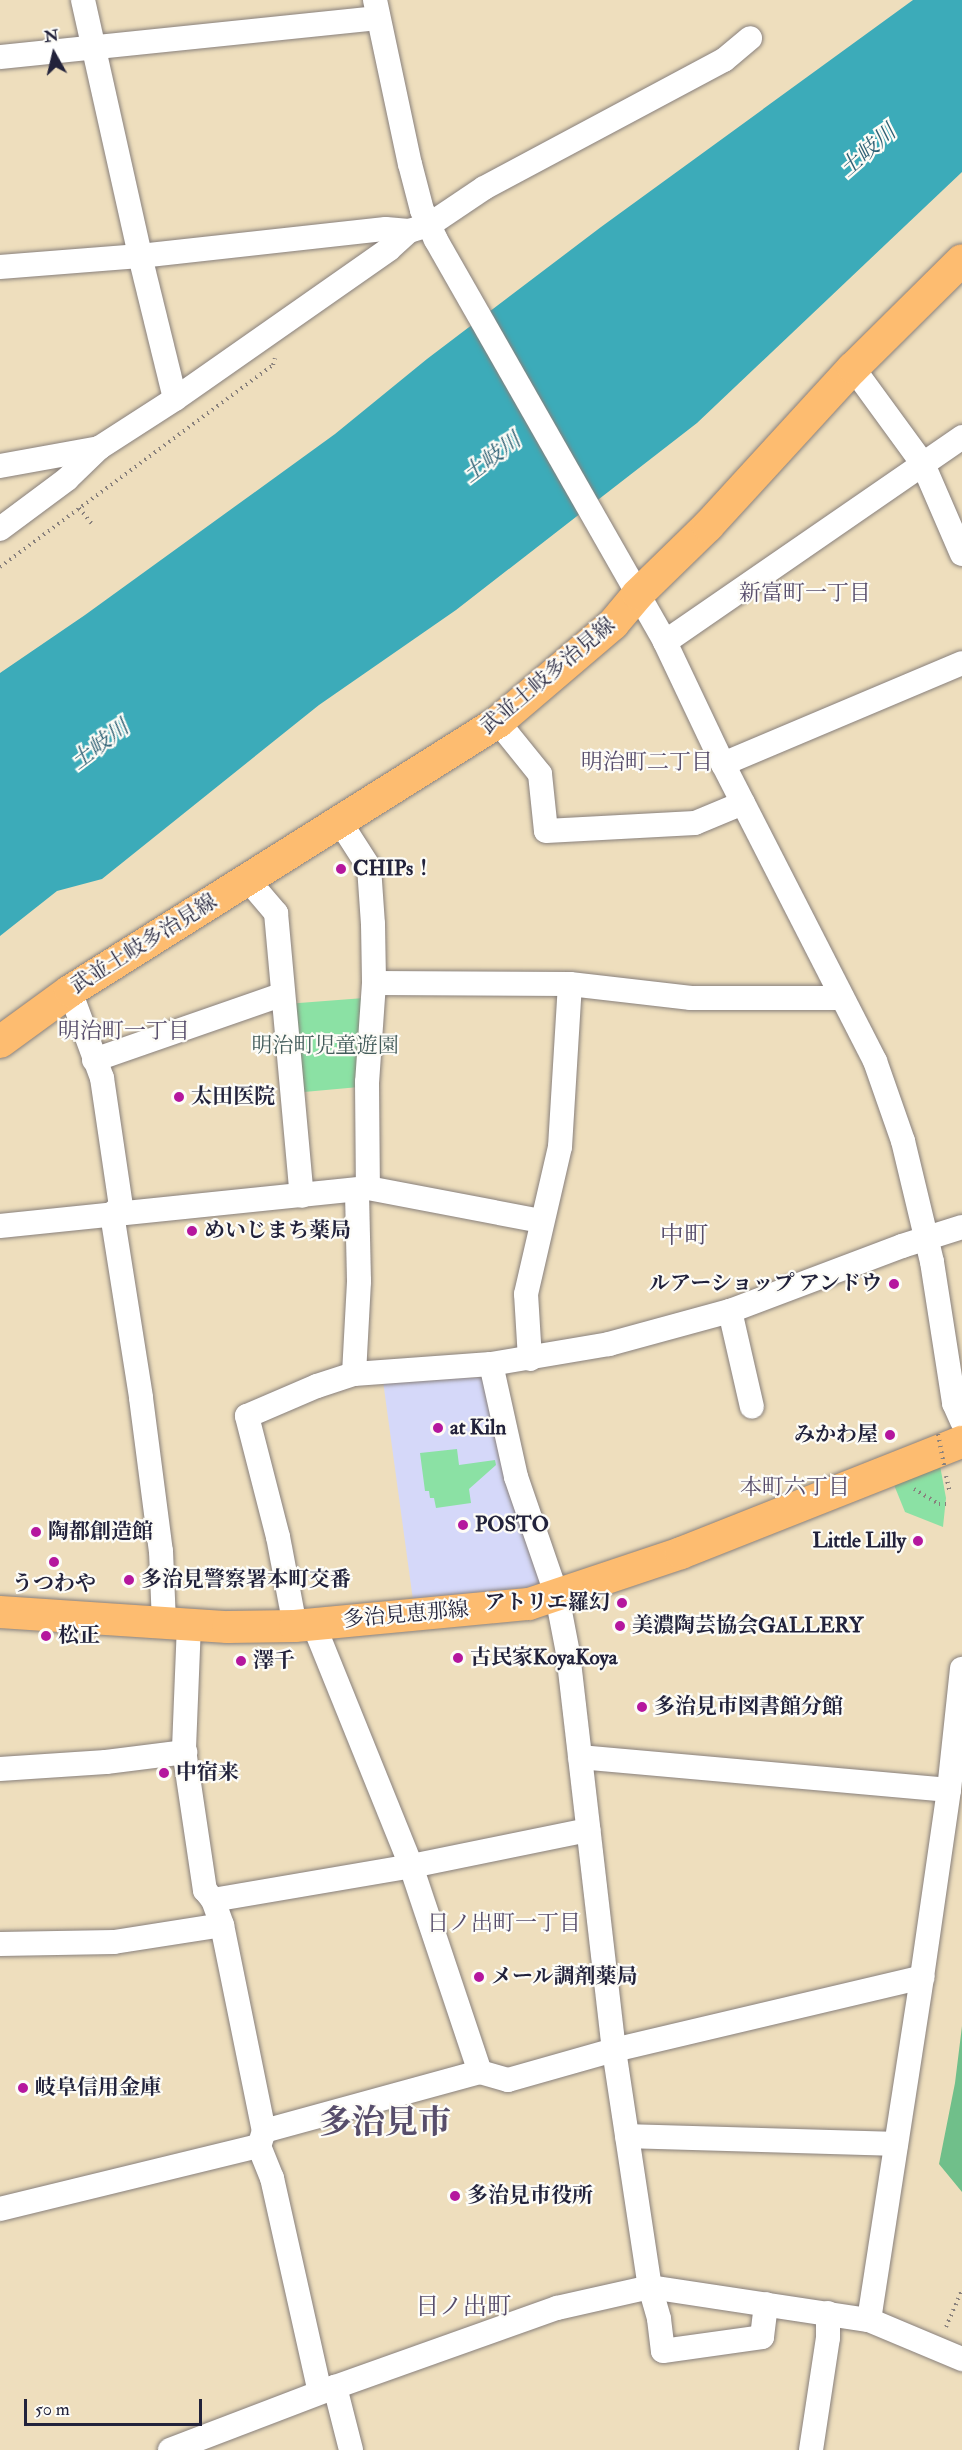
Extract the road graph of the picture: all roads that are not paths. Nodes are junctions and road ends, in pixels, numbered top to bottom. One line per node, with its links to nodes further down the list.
1 (84, 0): 4 (street)
2 (376, 9): 4 (street); 6 (street)
3 (750, 38): 6 (street)
4 (94, 48): 5 (street); 7 (street)
5 (0, 57)
6 (425, 232): 7 (street); 11 (street); 18 (street)
7 (140, 256): 9 (street); 11 (street)
8 (962, 260): 10 (main road, 武並土岐多治見線)
9 (0, 267)
10 (853, 368): 14 (street); 18 (main road, 武並土岐多治見線)
11 (176, 399): 13 (street)
12 (962, 437): 14 (street)
13 (99, 448): 15 (street); 16 (street)
14 (923, 464): 17 (street); 19 (street)
15 (0, 466)
16 (0, 529)
17 (962, 554)
18 (633, 585): 19 (street); 21 (main road, 武並土岐多治見線)
19 (665, 642): 22 (street)
20 (962, 663): 22 (street)
21 (498, 722): 23 (street); 24 (main road, 武並土岐多治見線)
22 (723, 764): 23 (street)
23 (743, 803): 30 (street)
24 (340, 822): 25 (main road, 武並土岐多治見線); 26 (street)
25 (247, 879): 28 (main road, 武並土岐多治見線); 29 (street)
26 (374, 982): 27 (street); 33 (street)
27 (570, 984): 30 (street); 36 (street)
28 (70, 991): 31 (main road, 武並土岐多治見線); 32 (street)
29 (283, 994): 32 (street); 34 (street)
30 (842, 998): 39 (street)
31 (0, 1042)
32 (98, 1069): 35 (street)
33 (363, 1189): 34 (street); 36 (street); 43 (street)
34 (302, 1196): 35 (street)
35 (112, 1214): 37 (street); 49 (street)
36 (541, 1221): 41 (street)
37 (0, 1226)
38 (962, 1227): 39 (street)
39 (925, 1238): 40 (street); 45 (street)
40 (730, 1311): 41 (street); 44 (street)
41 (530, 1359): 42 (street)
42 (491, 1364): 43 (street); 47 (street)
43 (354, 1374): 50 (street)
44 (752, 1407)
45 (962, 1421)
46 (948, 1447): 47 (main road, 多治見恵那線)
47 (557, 1596): 50 (main road, 多治見恵那線); 53 (street)
48 (0, 1612): 49 (main road, 多治見恵那線)
49 (177, 1623): 50 (main road, 多治見恵那線); 52 (street)
50 (304, 1624): 57 (street)
51 (962, 1669): 55 (street)
52 (185, 1752): 54 (street); 58 (street)
53 (580, 1757): 55 (street); 56 (street)
54 (0, 1769)
55 (949, 1790): 61 (street)
56 (588, 1830): 57 (street); 62 (street)
57 (411, 1866): 58 (street); 63 (street)
58 (213, 1900): 59 (street)
59 (222, 1925): 60 (street); 65 (street)
60 (0, 1944)
61 (922, 1977): 62 (street); 66 (street)
62 (614, 2050): 63 (street); 64 (street)
63 (480, 2072): 65 (street)
64 (627, 2136): 66 (street); 68 (street)
65 (262, 2138): 67 (street); 73 (street)
66 (896, 2144): 71 (street)
67 (0, 2209)
68 (650, 2287): 69 (street); 69 (street); 73 (street)
69 (766, 2304): 70 (street)
70 (828, 2313): 71 (street); 76 (street)
71 (869, 2320): 72 (street)
72 (962, 2359)
73 (328, 2390): 74 (street); 75 (street)
74 (170, 2450)
75 (351, 2450)
76 (811, 2450)

